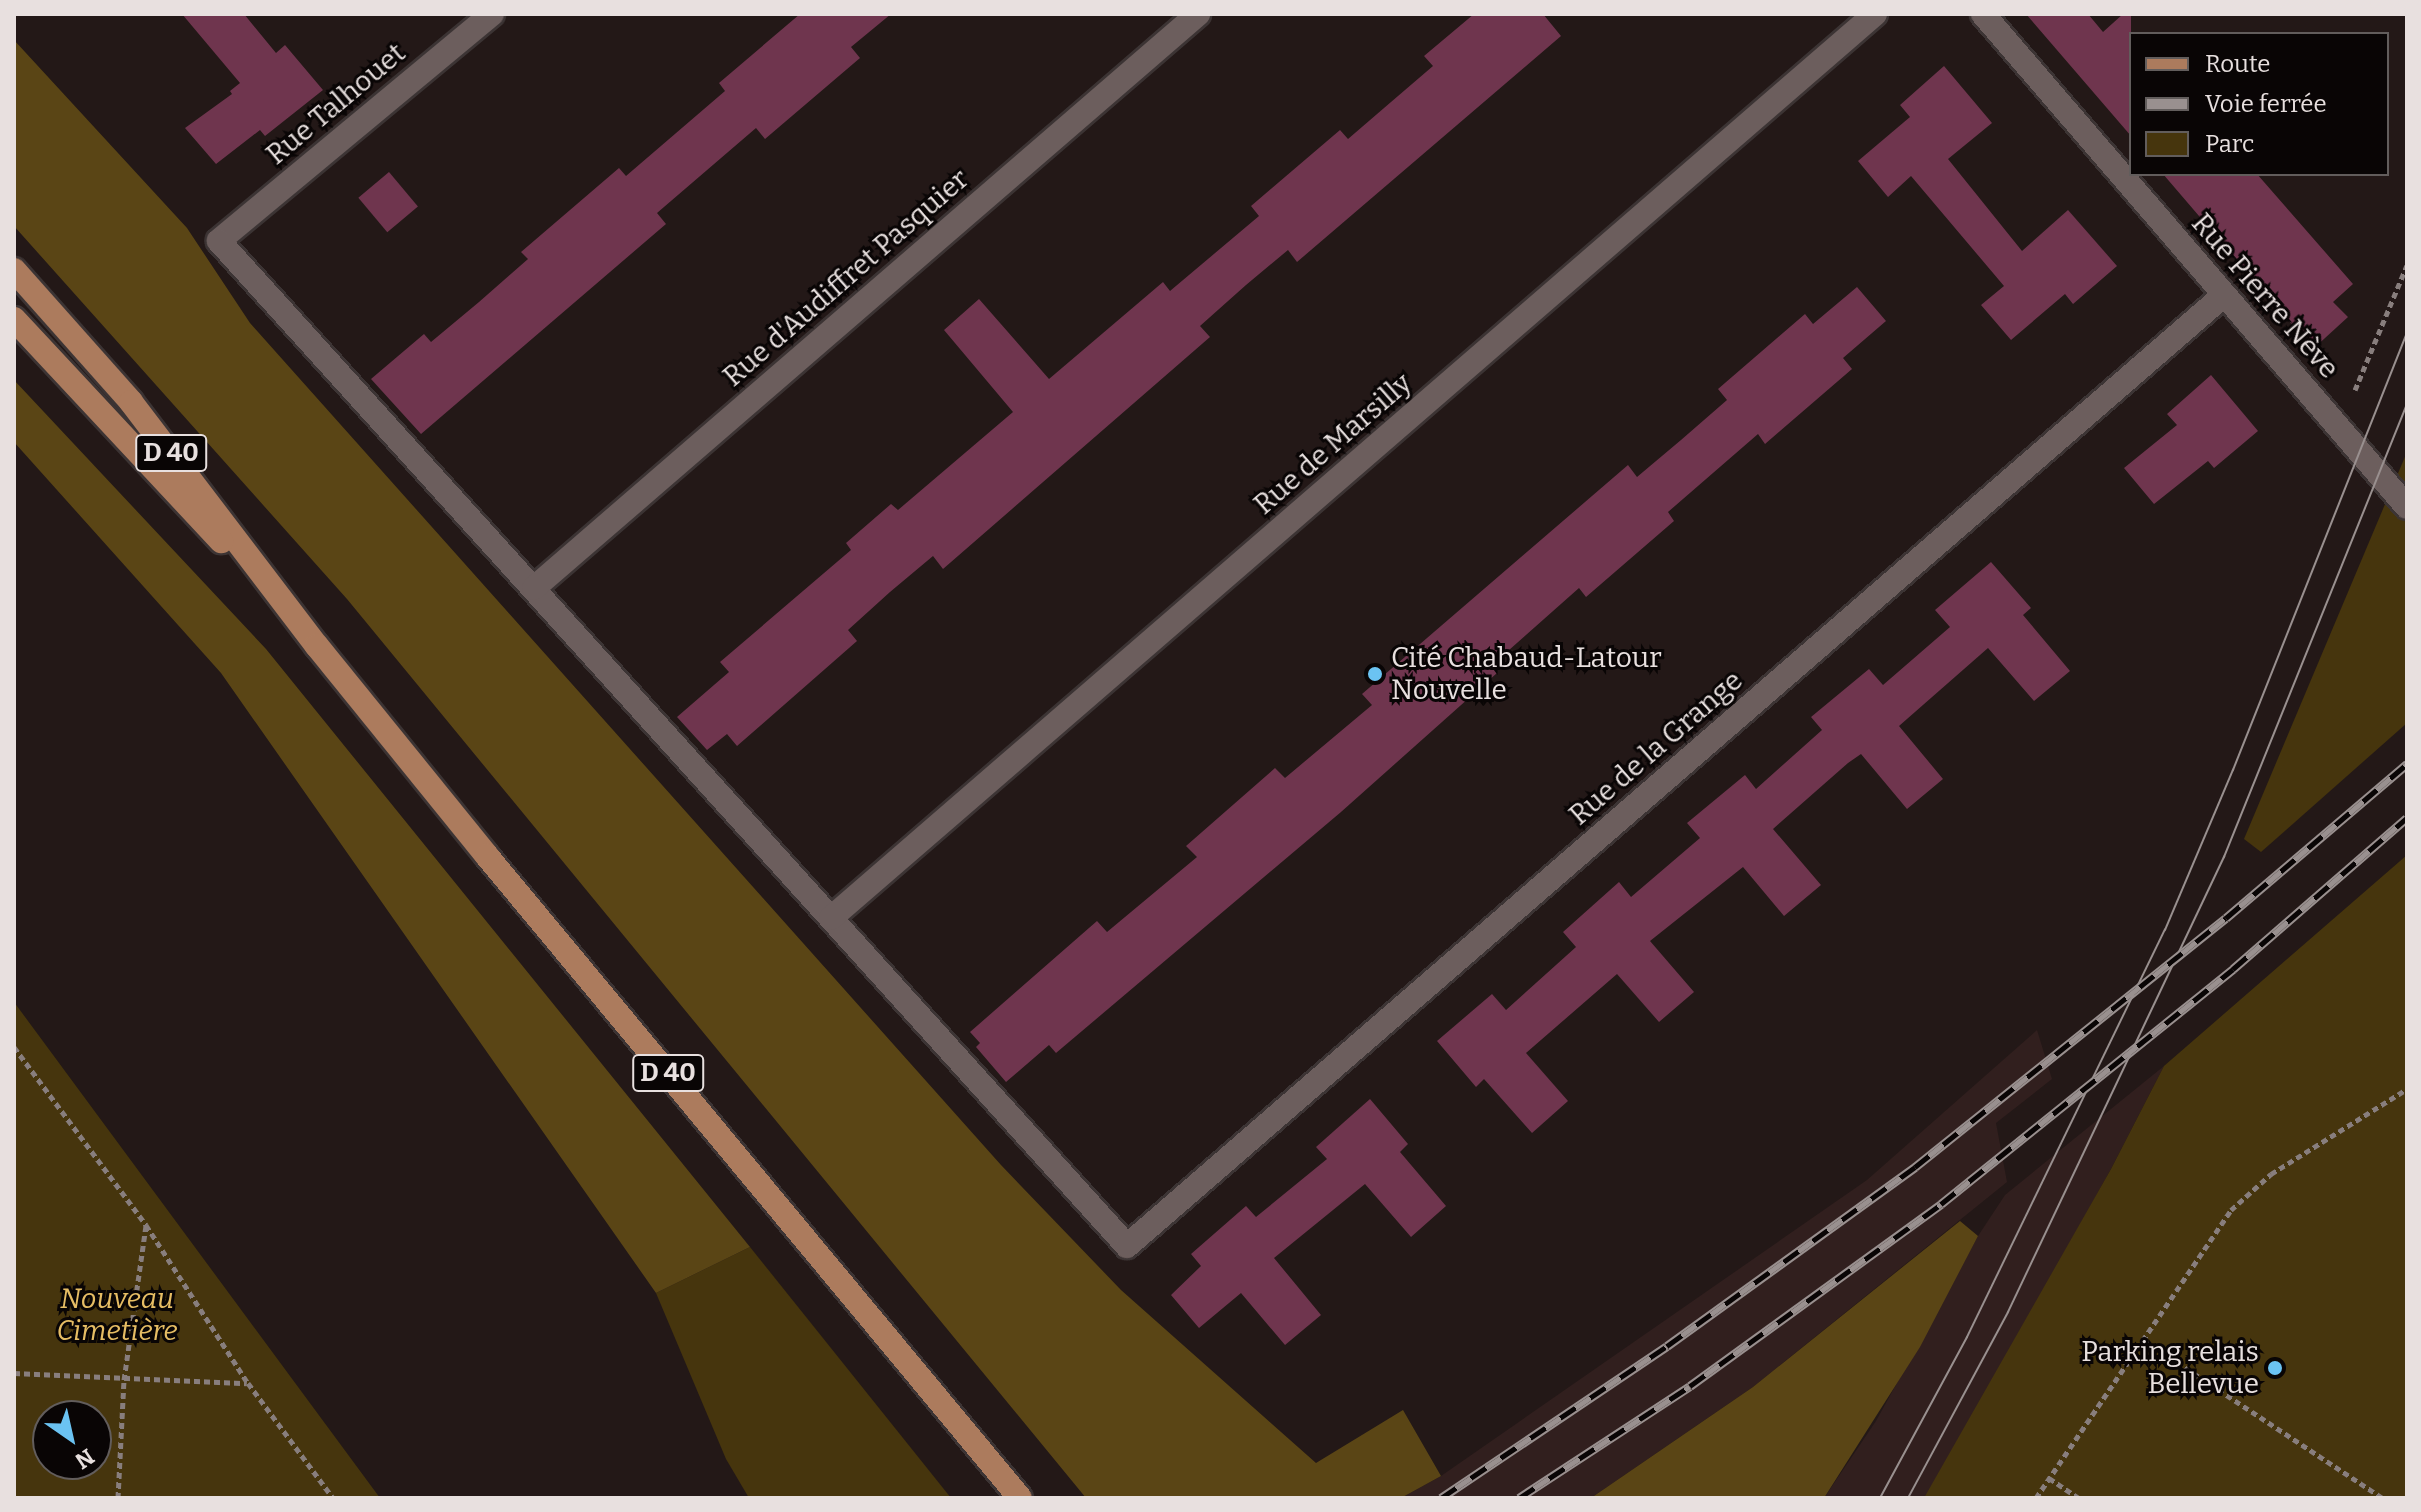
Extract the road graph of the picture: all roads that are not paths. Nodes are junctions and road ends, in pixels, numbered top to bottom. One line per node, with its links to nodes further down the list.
1 (492, 14): 9 (street, Rue Talhouet)
2 (1198, 14): 9 (street, Rue d'Audiffret Pasquier)
3 (1875, 14): 11 (street, Rue de Marsilly)
4 (1983, 14): 6 (street, Rue Pierre Nève)
5 (14, 270): 10 (main road, D 40)
6 (2224, 295): 8 (street, Rue Pierre Nève); 11 (street, Rue de la Grange)
7 (14, 319): 10 (main road, D 40)
8 (2407, 507)
9 (534, 588): 11 (street)
10 (317, 646): 12 (main road, D 40)
11 (831, 918)
12 (1020, 1498)

